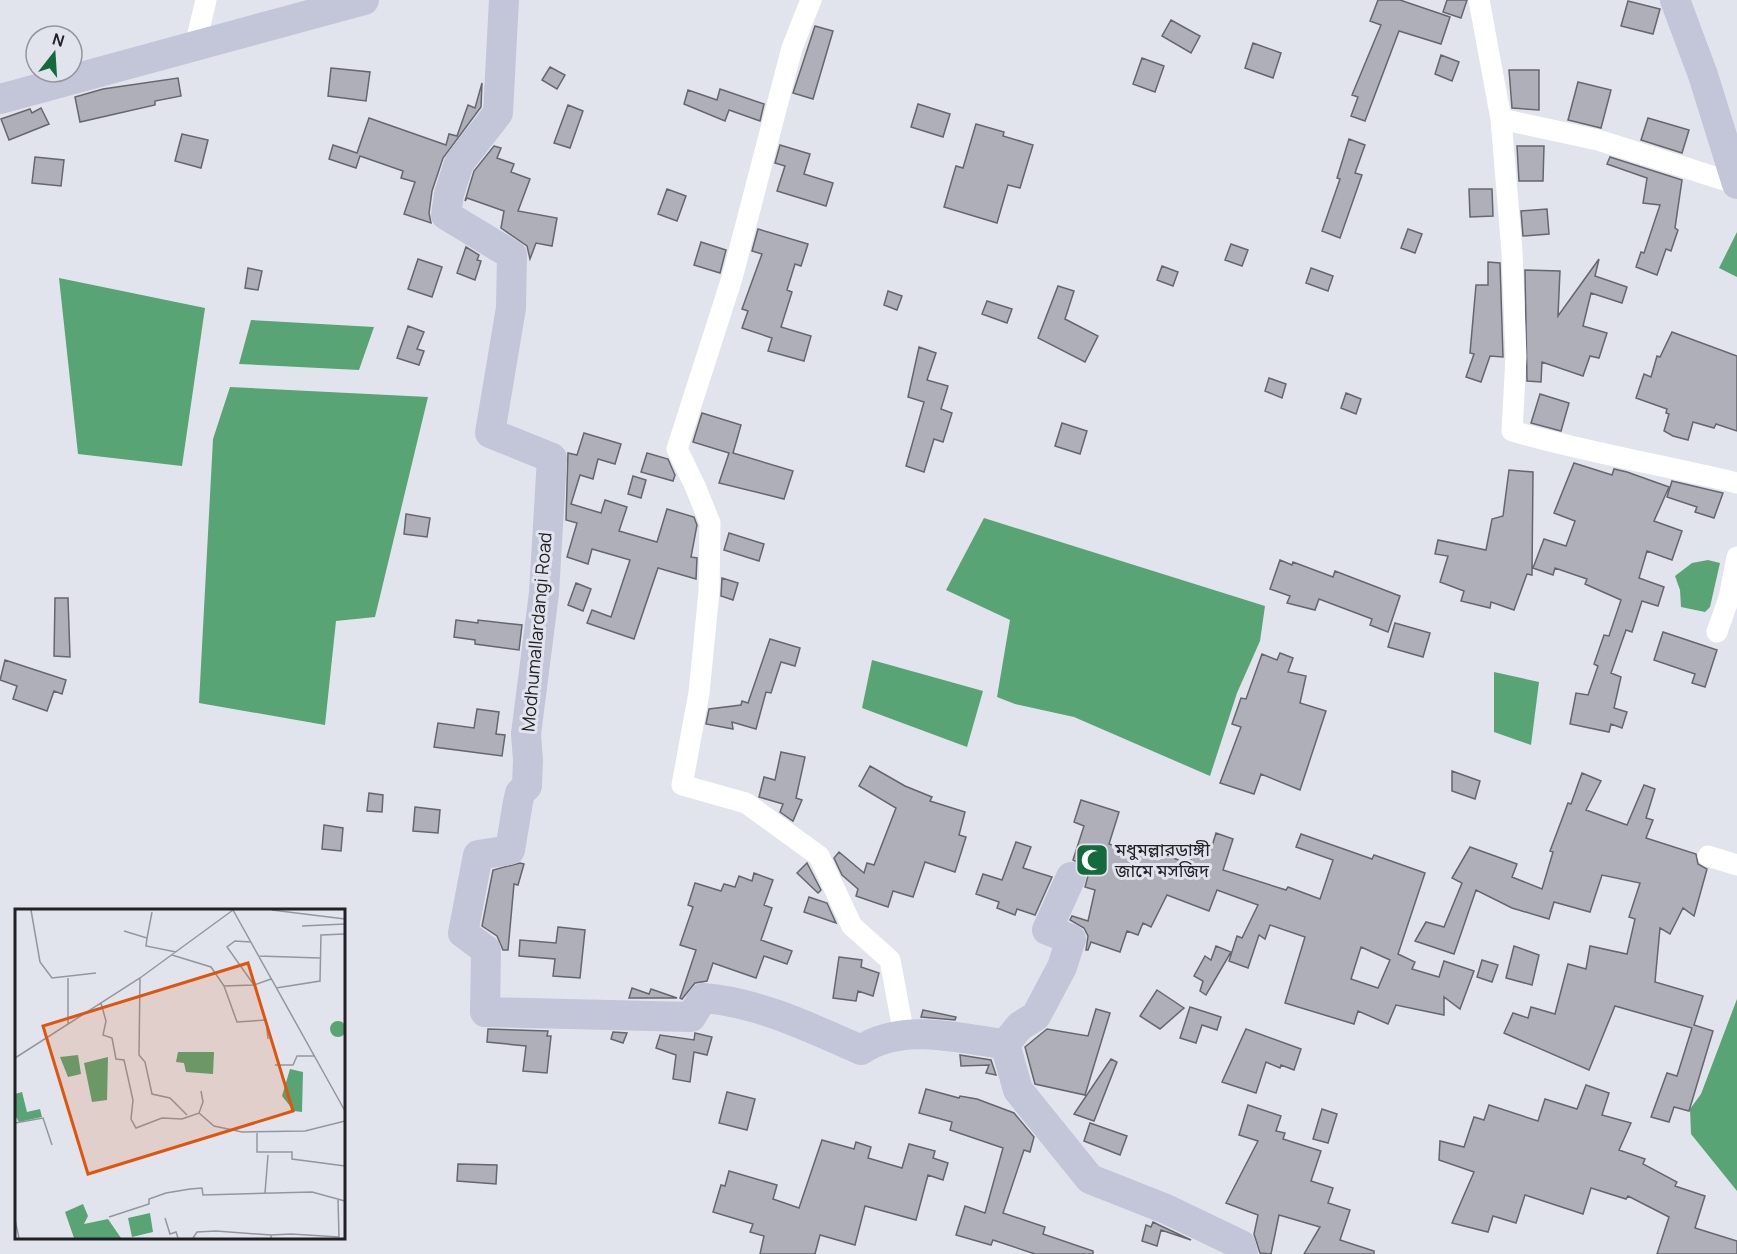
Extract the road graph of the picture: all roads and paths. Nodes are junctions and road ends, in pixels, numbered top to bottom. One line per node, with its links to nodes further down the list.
1 (206, 0): 7 (street)
2 (363, 0): 7 (street)
3 (504, 0): 17 (street, Modhumallardangi Road)
4 (811, 0): 17 (street)
5 (1479, 0): 9 (street)
6 (1675, 0): 10 (street)
7 (195, 46): 8 (street)
8 (0, 99)
9 (1501, 118): 10 (street); 11 (street)
10 (1737, 184)
11 (1737, 483)
12 (1737, 557): 13 (street)
13 (1717, 632)
14 (1708, 856): 15 (street)
15 (1737, 865)
16 (1071, 877): 18 (street)
17 (904, 1035): 18 (street, Modhumallardangi Road)
18 (1005, 1044): 19 (street)
19 (1243, 1254)

